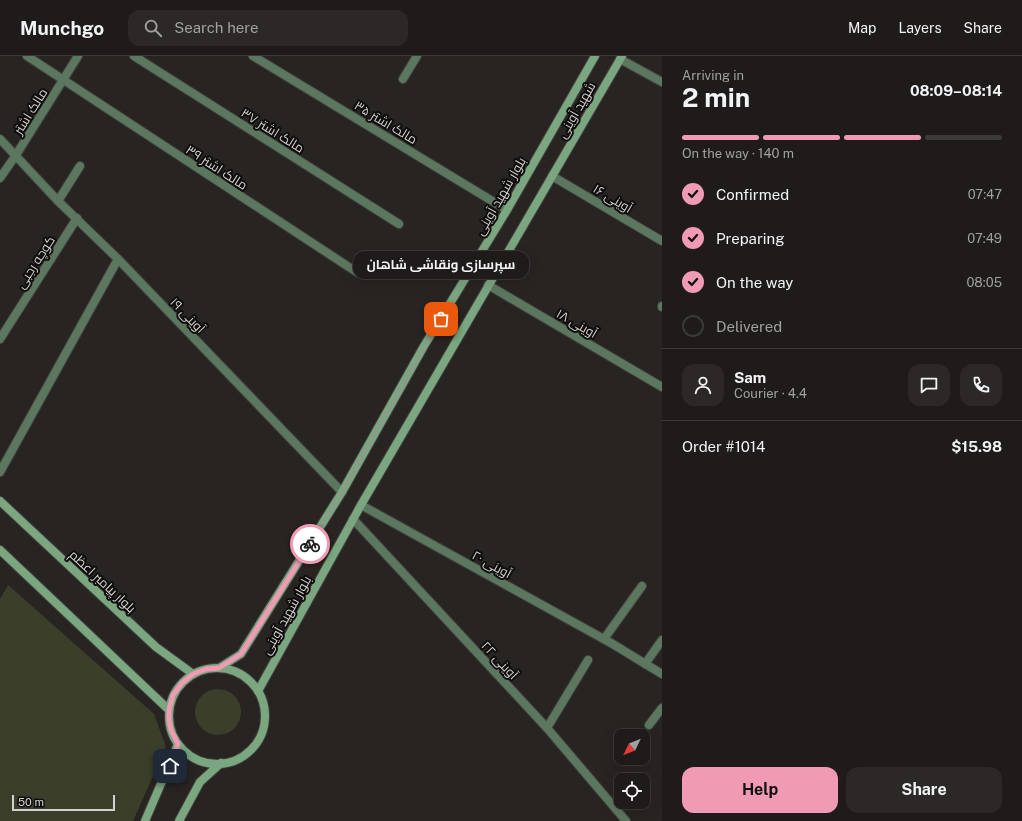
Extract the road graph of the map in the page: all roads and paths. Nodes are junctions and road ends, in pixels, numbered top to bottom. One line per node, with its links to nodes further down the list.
1 (27, 56): 9 (street, مالک اشتر ۳۹)
2 (78, 56): 9 (street, مالک اشتر)
3 (134, 56): 19 (street, مالک اشتر ۳۷)
4 (253, 56): 17 (street, مالک اشتر ۳۵)
5 (417, 56): 8 (street)
6 (595, 56): 17 (main road, بلوار شهید آوینی)
7 (621, 57): 10 (street); 14 (main road, شهید آوینی)
8 (403, 79)
9 (63, 81): 12 (street, مالک اشتر); 22 (street, مالک اشتر ۳۹)
10 (662, 82)
11 (0, 139): 12 (street, آوینی ۱۹)
12 (16, 155): 15 (street, مالک اشتر); 16 (street, آوینی ۱۹)
13 (80, 166): 16 (street)
14 (552, 176): 20 (street, ۱۶ آوینی); 23 (main road, بلوار شهید آوینی)
15 (0, 178)
16 (58, 201): 18 (street, آوینی ۱۹)
17 (507, 210): 27 (main road, بلوار شهید آوینی)
18 (77, 218): 21 (street, آوینی ۱۹); 24 (street, کوچه رجبی)
19 (399, 224)
20 (662, 241)
21 (118, 259): 26 (street); 27 (street, آوینی ۱۹)
22 (358, 273)
23 (488, 285): 25 (street, ۱۸ آوینی); 29 (main road, بلوار شهید آوینی)
24 (0, 340)
25 (662, 387)
26 (0, 472)
27 (342, 492): 37 (main road, بلوار شهید آوینی)
28 (0, 501): 38 (main road, بلوار پیامبر اعظم)
29 (361, 505): 30 (main road, بلوار شهید آوینی); 34 (street, آوینی ۲۰)
30 (353, 519): 40 (main road, بلوار شهید آوینی); 44 (street, آوینی ۲۲)
31 (0, 550): 42 (main road)
32 (642, 586): 34 (street)
33 (662, 640): 36 (street)
34 (608, 641): 36 (street, آوینی ۲۰)
35 (588, 660): 44 (street)
36 (645, 664): 39 (street, آوینی ۲۰)
37 (219, 668): 38 (main road); 40 (main road)
38 (193, 674): 42 (main road)
39 (662, 674)
40 (258, 692): 46 (main road)
41 (662, 708): 43 (street)
42 (169, 710): 45 (main road)
43 (649, 725)
44 (546, 728): 49 (street, آوینی ۲۲)
45 (178, 744): 46 (main road); 47 (main road)
46 (221, 763): 48 (main road)
47 (145, 821)
48 (179, 821)
49 (626, 821)

